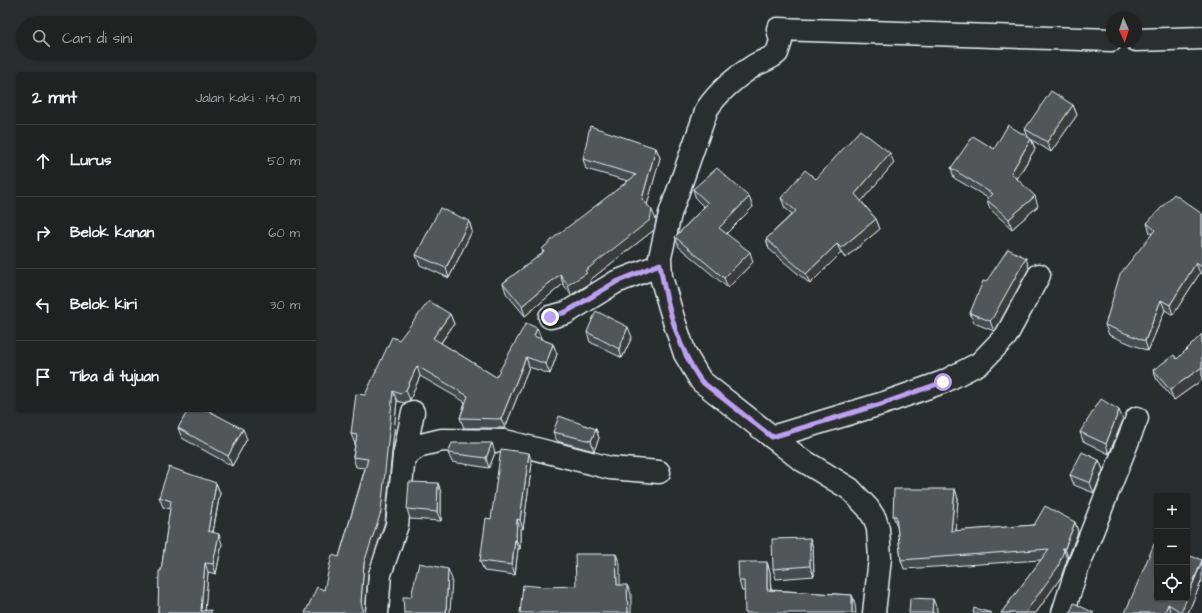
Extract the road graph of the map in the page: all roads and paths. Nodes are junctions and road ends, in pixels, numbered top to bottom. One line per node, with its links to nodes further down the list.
1 (1202, 38): 3 (street)
2 (1106, 40): 4 (street)
3 (1142, 40)
4 (660, 264): 6 (street); 9 (street)
5 (1039, 275): 9 (street)
6 (550, 317)
7 (413, 412): 10 (street)
8 (1137, 418): 14 (street)
9 (772, 437): 13 (street)
10 (404, 456): 11 (street); 12 (street)
11 (659, 472)
12 (377, 613)
13 (874, 613)
14 (1063, 613)

